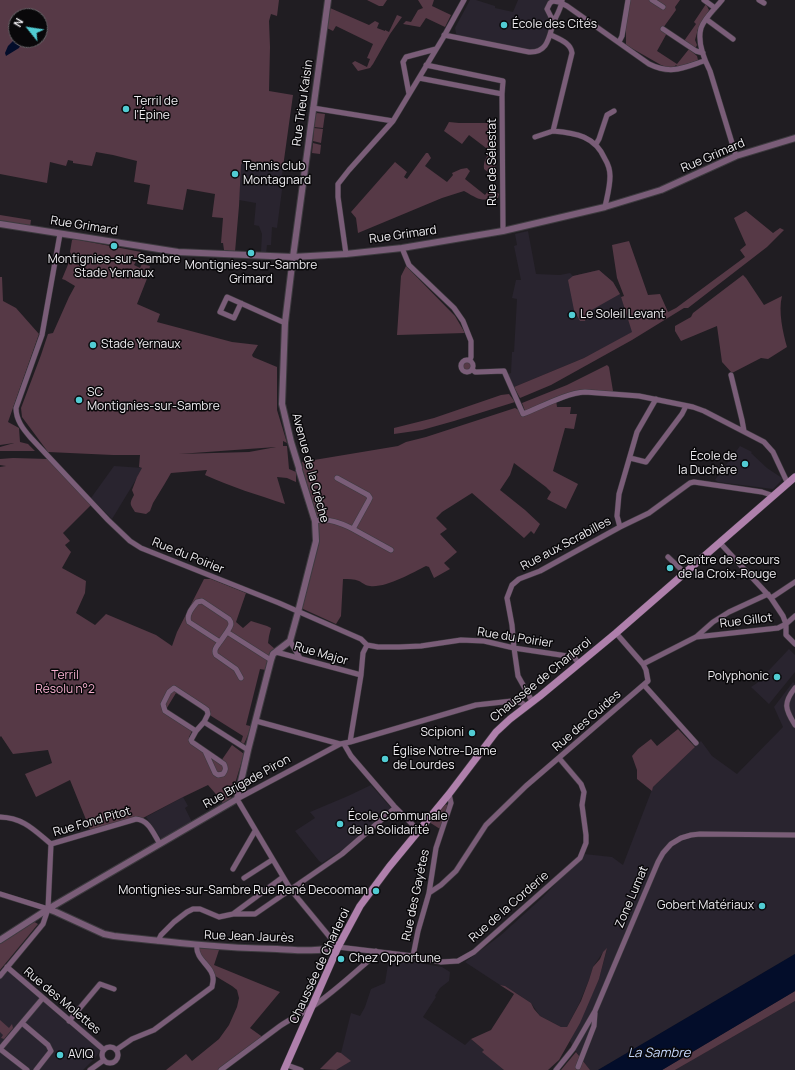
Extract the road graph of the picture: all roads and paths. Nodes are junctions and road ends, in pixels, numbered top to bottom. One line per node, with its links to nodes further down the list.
1 (328, 0): 24 (street, Rue Trieu Kaisin)
2 (464, 0): 13 (street)
3 (628, 0): 16 (street)
4 (652, 0): 8 (street)
5 (704, 0): 9 (street)
6 (722, 0): 9 (street)
7 (562, 2): 10 (street); 10 (street); 16 (street)
8 (663, 7)
9 (715, 8): 11 (street)
10 (555, 20): 14 (street)
11 (706, 20): 15 (street); 18 (street)
12 (663, 29): 18 (street)
13 (444, 35): 14 (street); 17 (street)
14 (551, 35): 27 (street)
15 (733, 39)
16 (619, 42): 19 (street)
17 (436, 49): 20 (street); 22 (street)
18 (703, 53): 19 (street)
19 (704, 60): 31 (street)
20 (426, 65): 21 (street); 23 (street, Rue de Sélestat)
21 (419, 78): 22 (street); 23 (street)
22 (409, 94): 26 (street)
23 (502, 94): 34 (street, Rue de Sélestat)
24 (313, 108): 26 (street); 38 (street, Rue Trieu Kaisin)
25 (614, 111): 30 (street)
26 (393, 121): 37 (street)
27 (553, 131): 28 (street); 30 (street)
28 (535, 137)
29 (795, 138): 31 (street, Rue Grimard)
30 (596, 144): 32 (street)
31 (736, 156): 32 (street, Rue Grimard)
32 (605, 207): 34 (street, Rue Grimard)
33 (0, 224): 35 (street, Rue Grimard)
34 (503, 231): 36 (street, Rue Grimard)
35 (60, 234): 38 (street, Rue Grimard); 61 (street, Rue du Poirier)
36 (402, 248): 37 (street, Rue Grimard); 41 (street)
37 (346, 254): 38 (street, Rue Grimard)
38 (293, 257): 40 (street, Avenue de la Crèche)
39 (241, 303): 39 (street); 40 (street)
40 (285, 324): 52 (street, Avenue de la Crèche)
41 (470, 360): 42 (street); 42 (street)
42 (472, 369): 44 (street)
43 (731, 375): 46 (street)
44 (656, 399): 45 (street); 47 (street, Rue aux Scrabilles)
45 (686, 406): 46 (street); 47 (street)
46 (744, 431): 50 (street)
47 (630, 458): 53 (street, Rue aux Scrabilles)
48 (795, 477): 50 (main road, Chaussée de Charleroi)
49 (337, 478): 54 (street)
50 (788, 484): 51 (main road, Chaussée de Charleroi)
51 (774, 496): 53 (street); 55 (main road, Chaussée de Charleroi)
52 (315, 521): 54 (street); 61 (street, Avenue de la Crèche)
53 (620, 527): 71 (street, Rue aux Scrabilles)
54 (352, 529): 56 (street)
55 (720, 543): 58 (main road, Chaussée de Charleroi); 60 (street)
56 (391, 550)
57 (668, 557): 58 (street)
58 (685, 573): 65 (main road, Chaussée de Charleroi)
59 (795, 582): 60 (street)
60 (770, 596): 63 (street); 66 (street)
61 (298, 612): 67 (street, Avenue de la Crèche); 70 (street, Rue du Poirier)
62 (795, 616): 63 (street, Rue Gillot)
63 (786, 624): 66 (street, Rue Gillot); 69 (street)
64 (227, 632): 68 (street); 68 (street); 74 (street)
65 (616, 633): 75 (main road, Chaussée de Charleroi); 76 (street)
66 (696, 637): 76 (street)
67 (290, 641): 72 (street); 73 (street)
68 (220, 642): 78 (street)
69 (795, 644)
70 (367, 645): 71 (street, Rue du Poirier); 77 (street)
71 (514, 648): 75 (street, Rue du Poirier); 81 (street, Rue aux Scrabilles)
72 (276, 652): 73 (street, Rue Major); 74 (street)
73 (300, 658): 77 (street, Rue Major)
74 (271, 660): 83 (street)
75 (580, 664): 81 (main road, Chaussée de Charleroi)
76 (643, 664): 79 (street)
77 (361, 675): 87 (street)
78 (241, 678)
79 (644, 685): 88 (street); 91 (street, Rue des Guides)
80 (795, 688): 85 (street)
81 (532, 701): 82 (main road, Chaussée de Charleroi)
82 (526, 706): 87 (street, Rue Brigade Piron); 92 (main road, Chaussée de Charleroi)
83 (256, 721): 87 (street); 89 (street)
84 (204, 722): 86 (street); 86 (street); 89 (street)
85 (795, 725)
86 (196, 731): 90 (street)
87 (345, 743): 93 (street, Rue Brigade Piron); 94 (street)
88 (696, 743)
89 (248, 750): 93 (street)
90 (205, 751): 90 (street)
91 (559, 758): 106 (street, Rue des Guides); 115 (street, Rue de la Corderie)
92 (449, 794): 97 (main road, Chaussée de Charleroi); 106 (street, Rue des Gayètes)
93 (237, 799): 96 (street); 100 (street, Rue Brigade Piron)
94 (395, 808): 97 (street); 105 (street)
95 (0, 817): 99 (street, Rue Fond Pitot)
96 (255, 831): 101 (street); 102 (street)
97 (419, 831): 113 (main road, Chaussée de Charleroi)
98 (795, 835): 121 (street, Zone Lumat)
99 (51, 844): 100 (street, Rue Fond Pitot); 108 (street)
100 (160, 844): 108 (street, Rue Brigade Piron)
101 (272, 860): 103 (street); 104 (street)
102 (233, 869)
103 (283, 877): 105 (street); 109 (street)
104 (244, 878)
105 (291, 890): 109 (street); 113 (street)
106 (429, 893): 115 (street, Rue des Gayètes)
107 (0, 894): 108 (street, Rue Jean Jaurès)
108 (48, 909): 110 (street, Rue Brigade Piron); 111 (street, Rue Jean Jaurès); 116 (street)
109 (233, 914): 111 (street, Rue Jean Jaurès)
110 (0, 940)
111 (158, 942): 112 (street, Rue Jean Jaurès)
112 (197, 946): 113 (street, Rue Jean Jaurès); 126 (street)
113 (338, 947): 114 (street, Rue de la Corderie); 120 (main road, Chaussée de Charleroi)
114 (376, 951): 115 (street, Rue de la Corderie); 120 (street)
115 (413, 956)
116 (7, 968): 117 (street); 119 (street, Rue des Molettes)
117 (0, 976)
118 (114, 989): 122 (street)
119 (42, 998): 122 (street, Rue des Molettes); 123 (street)
120 (311, 1008): 129 (main road, Chaussée de Charleroi); 133 (street)
121 (595, 1011): 128 (street); 135 (street, Zone Lumat)
122 (69, 1021): 125 (street, Rue des Molettes)
123 (22, 1023): 124 (street); 131 (street)
124 (0, 1049): 130 (street)
125 (104, 1050): 126 (street); 127 (street)
126 (116, 1050): 127 (street)
127 (104, 1060): 132 (street)
128 (578, 1067)
129 (286, 1068): 134 (street)
130 (27, 1070)
131 (36, 1070)
132 (90, 1070)
133 (221, 1070)
134 (301, 1070)
135 (556, 1070)

